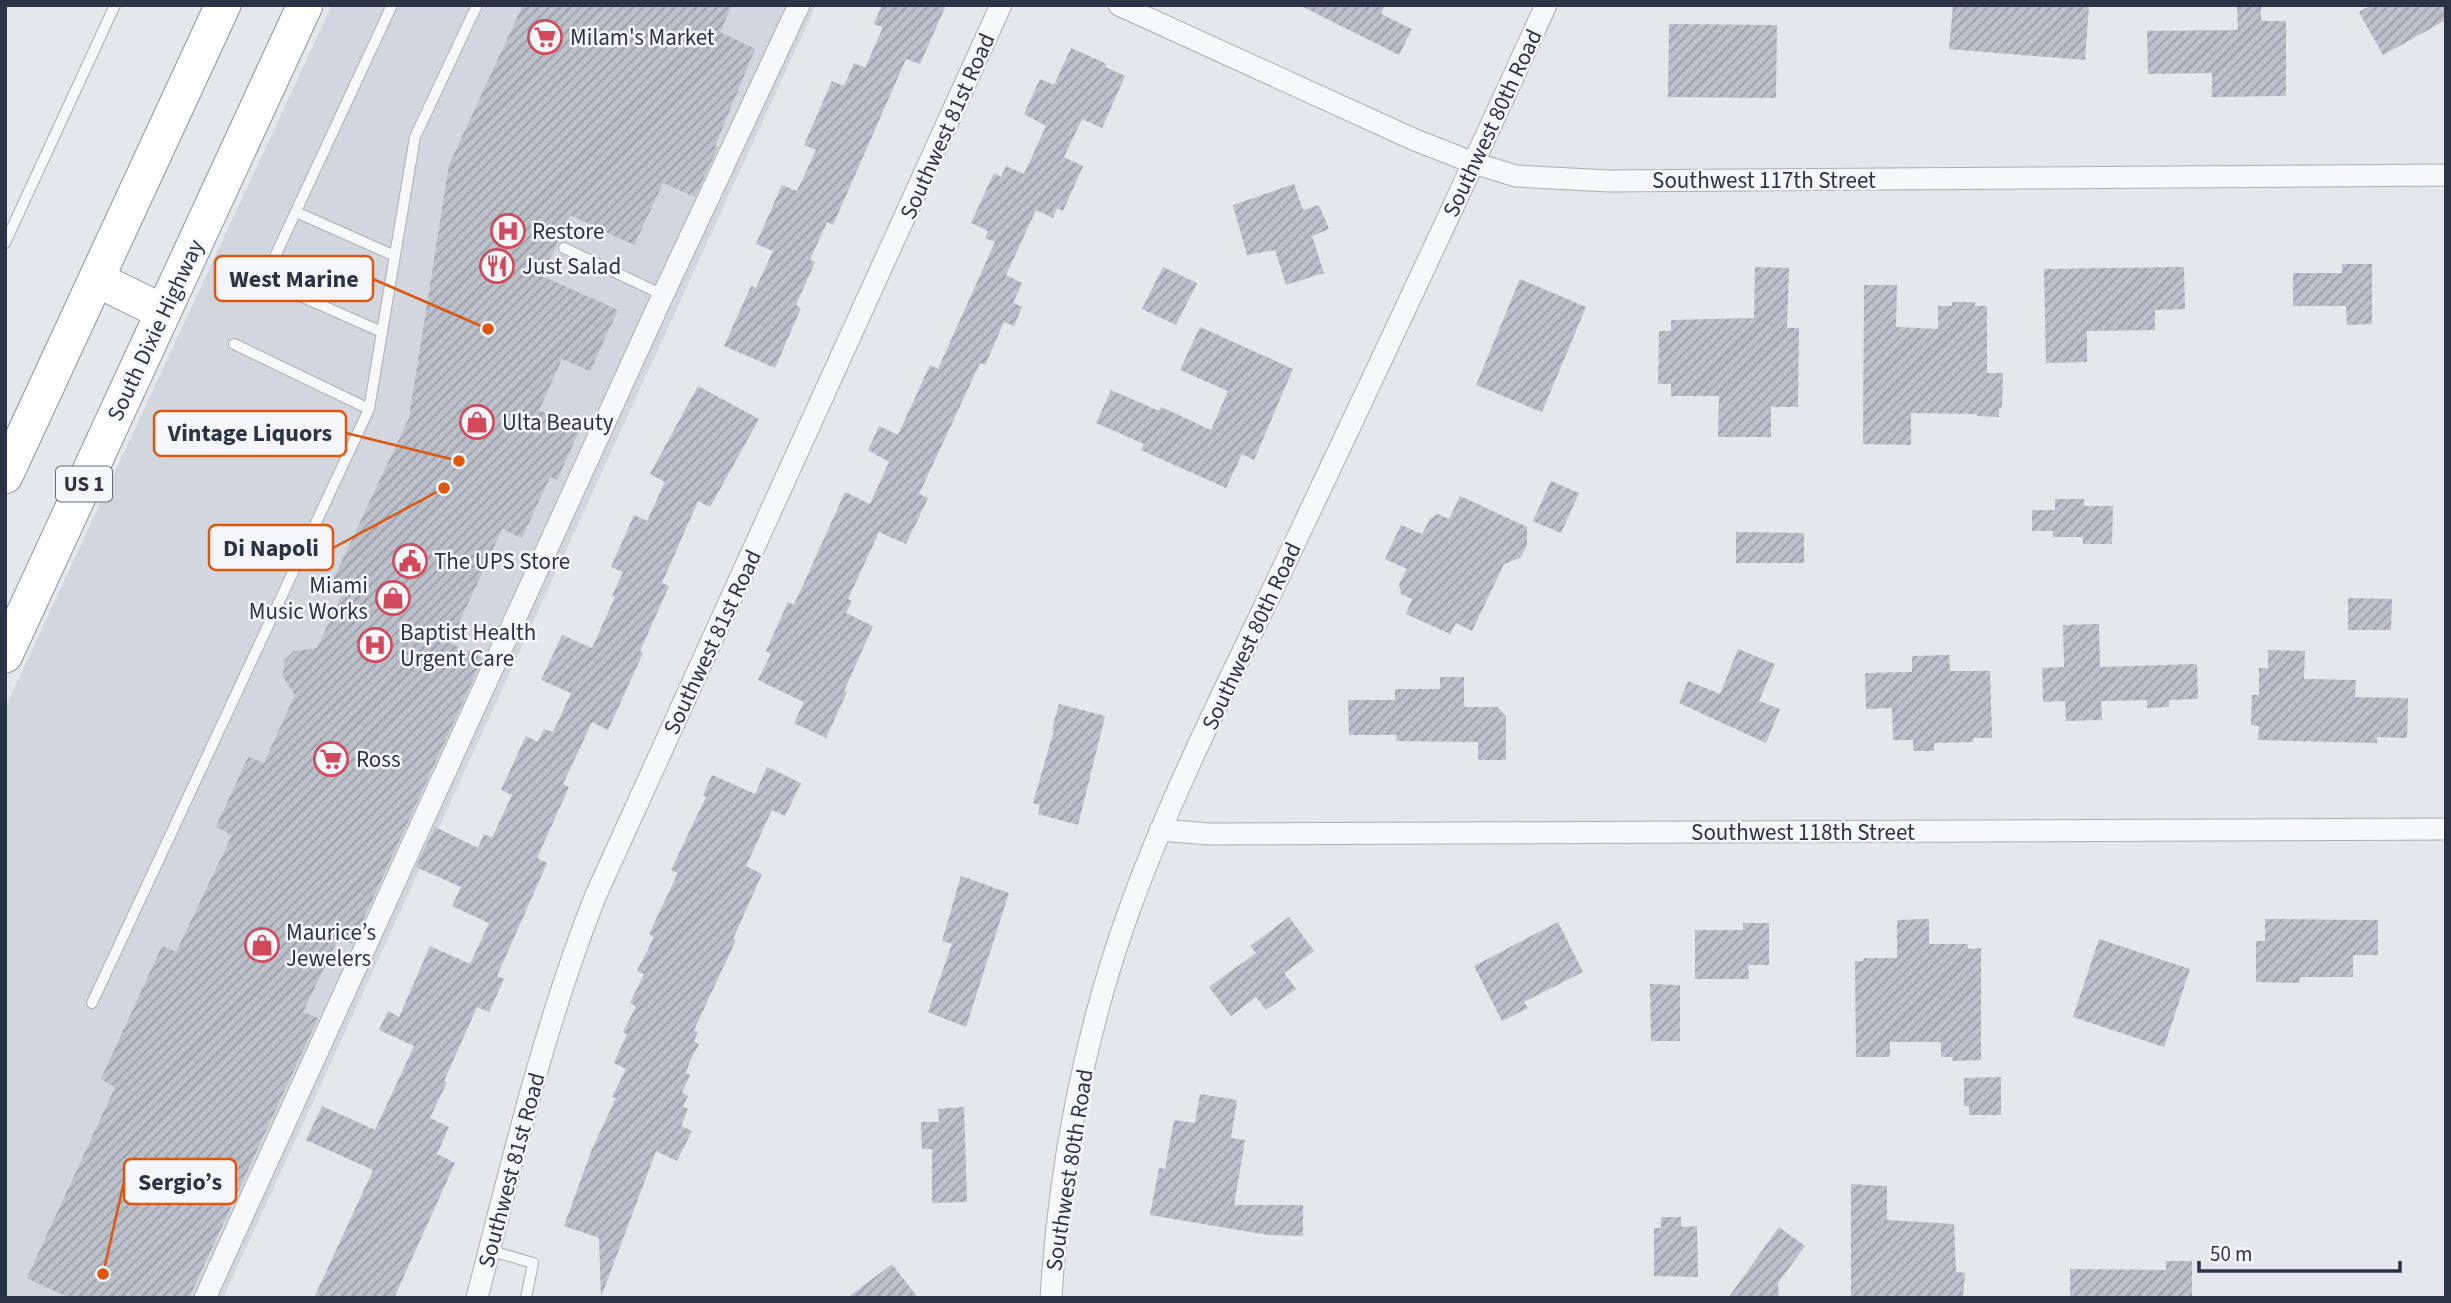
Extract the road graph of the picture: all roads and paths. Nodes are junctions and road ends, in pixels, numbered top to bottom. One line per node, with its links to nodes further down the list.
1 (116, 5): 13 (lane)
2 (223, 5): 16 (highway)
3 (305, 5): 18 (highway, South Dixie Highway / US 1)
4 (391, 5): 12 (lane)
5 (477, 5): 15 (lane)
6 (799, 5): 17 (street)
7 (1002, 5): 27 (street, Southwest 81st Road)
8 (1119, 5): 10 (street, Southwest 117th Street)
9 (1546, 5): 10 (street, Southwest 80th Road)
10 (1474, 163): 11 (street, Southwest 117th Street); 25 (street, Southwest 80th Road)
11 (2446, 175)
12 (296, 212): 15 (lane); 19 (lane)
13 (5, 243)
14 (564, 248): 17 (lane)
15 (395, 256): 19 (lane)
16 (96, 279): 18 (highway); 22 (highway)
17 (663, 295): 28 (street)
18 (163, 312): 23 (highway, South Dixie Highway / US 1)
19 (382, 332): 21 (lane)
20 (234, 344): 21 (lane)
21 (369, 409): 26 (lane)
22 (5, 476)
23 (5, 655)
24 (2446, 829): 25 (street, Southwest 118th Street)
25 (1160, 830): 31 (street, Southwest 80th Road)
26 (92, 1003)
27 (489, 1250): 29 (street, Southwest 81st Road); 30 (lane)
28 (205, 1298)
29 (477, 1298)
30 (526, 1298)
31 (1051, 1298)

